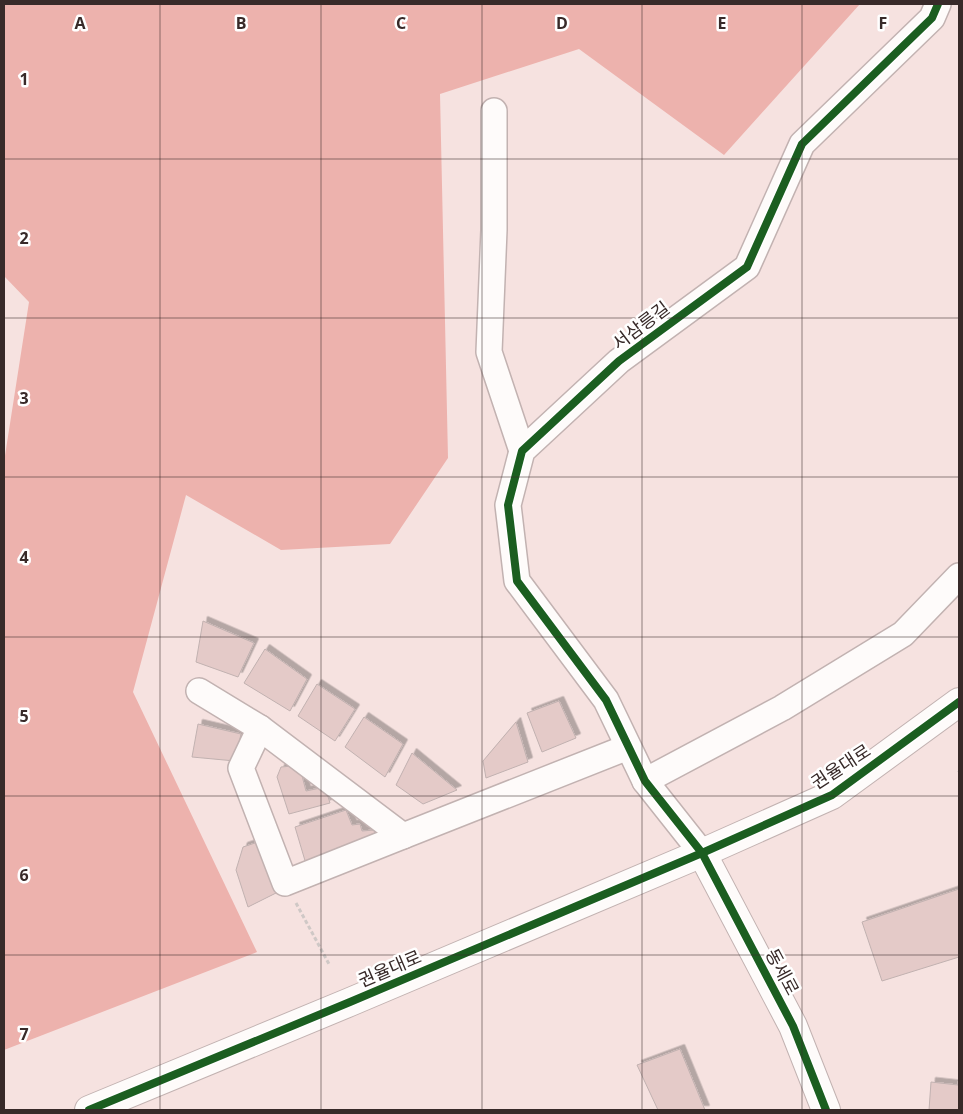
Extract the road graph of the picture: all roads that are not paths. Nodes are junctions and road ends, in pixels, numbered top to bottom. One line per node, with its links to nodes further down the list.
1 (938, 4): 3 (street, 서삼릉길)
2 (494, 111): 3 (street)
3 (522, 452): 8 (street)
4 (959, 576): 9 (street)
5 (199, 690): 7 (street)
6 (959, 702): 11 (main road, 권율대로)
7 (260, 728): 10 (street); 10 (street)
8 (628, 747): 9 (street); 10 (street)
9 (645, 781): 11 (street)
10 (403, 836)
11 (702, 853): 12 (main road, 권율대로); 13 (main road, 동세로)
12 (89, 1110)
13 (826, 1110)

